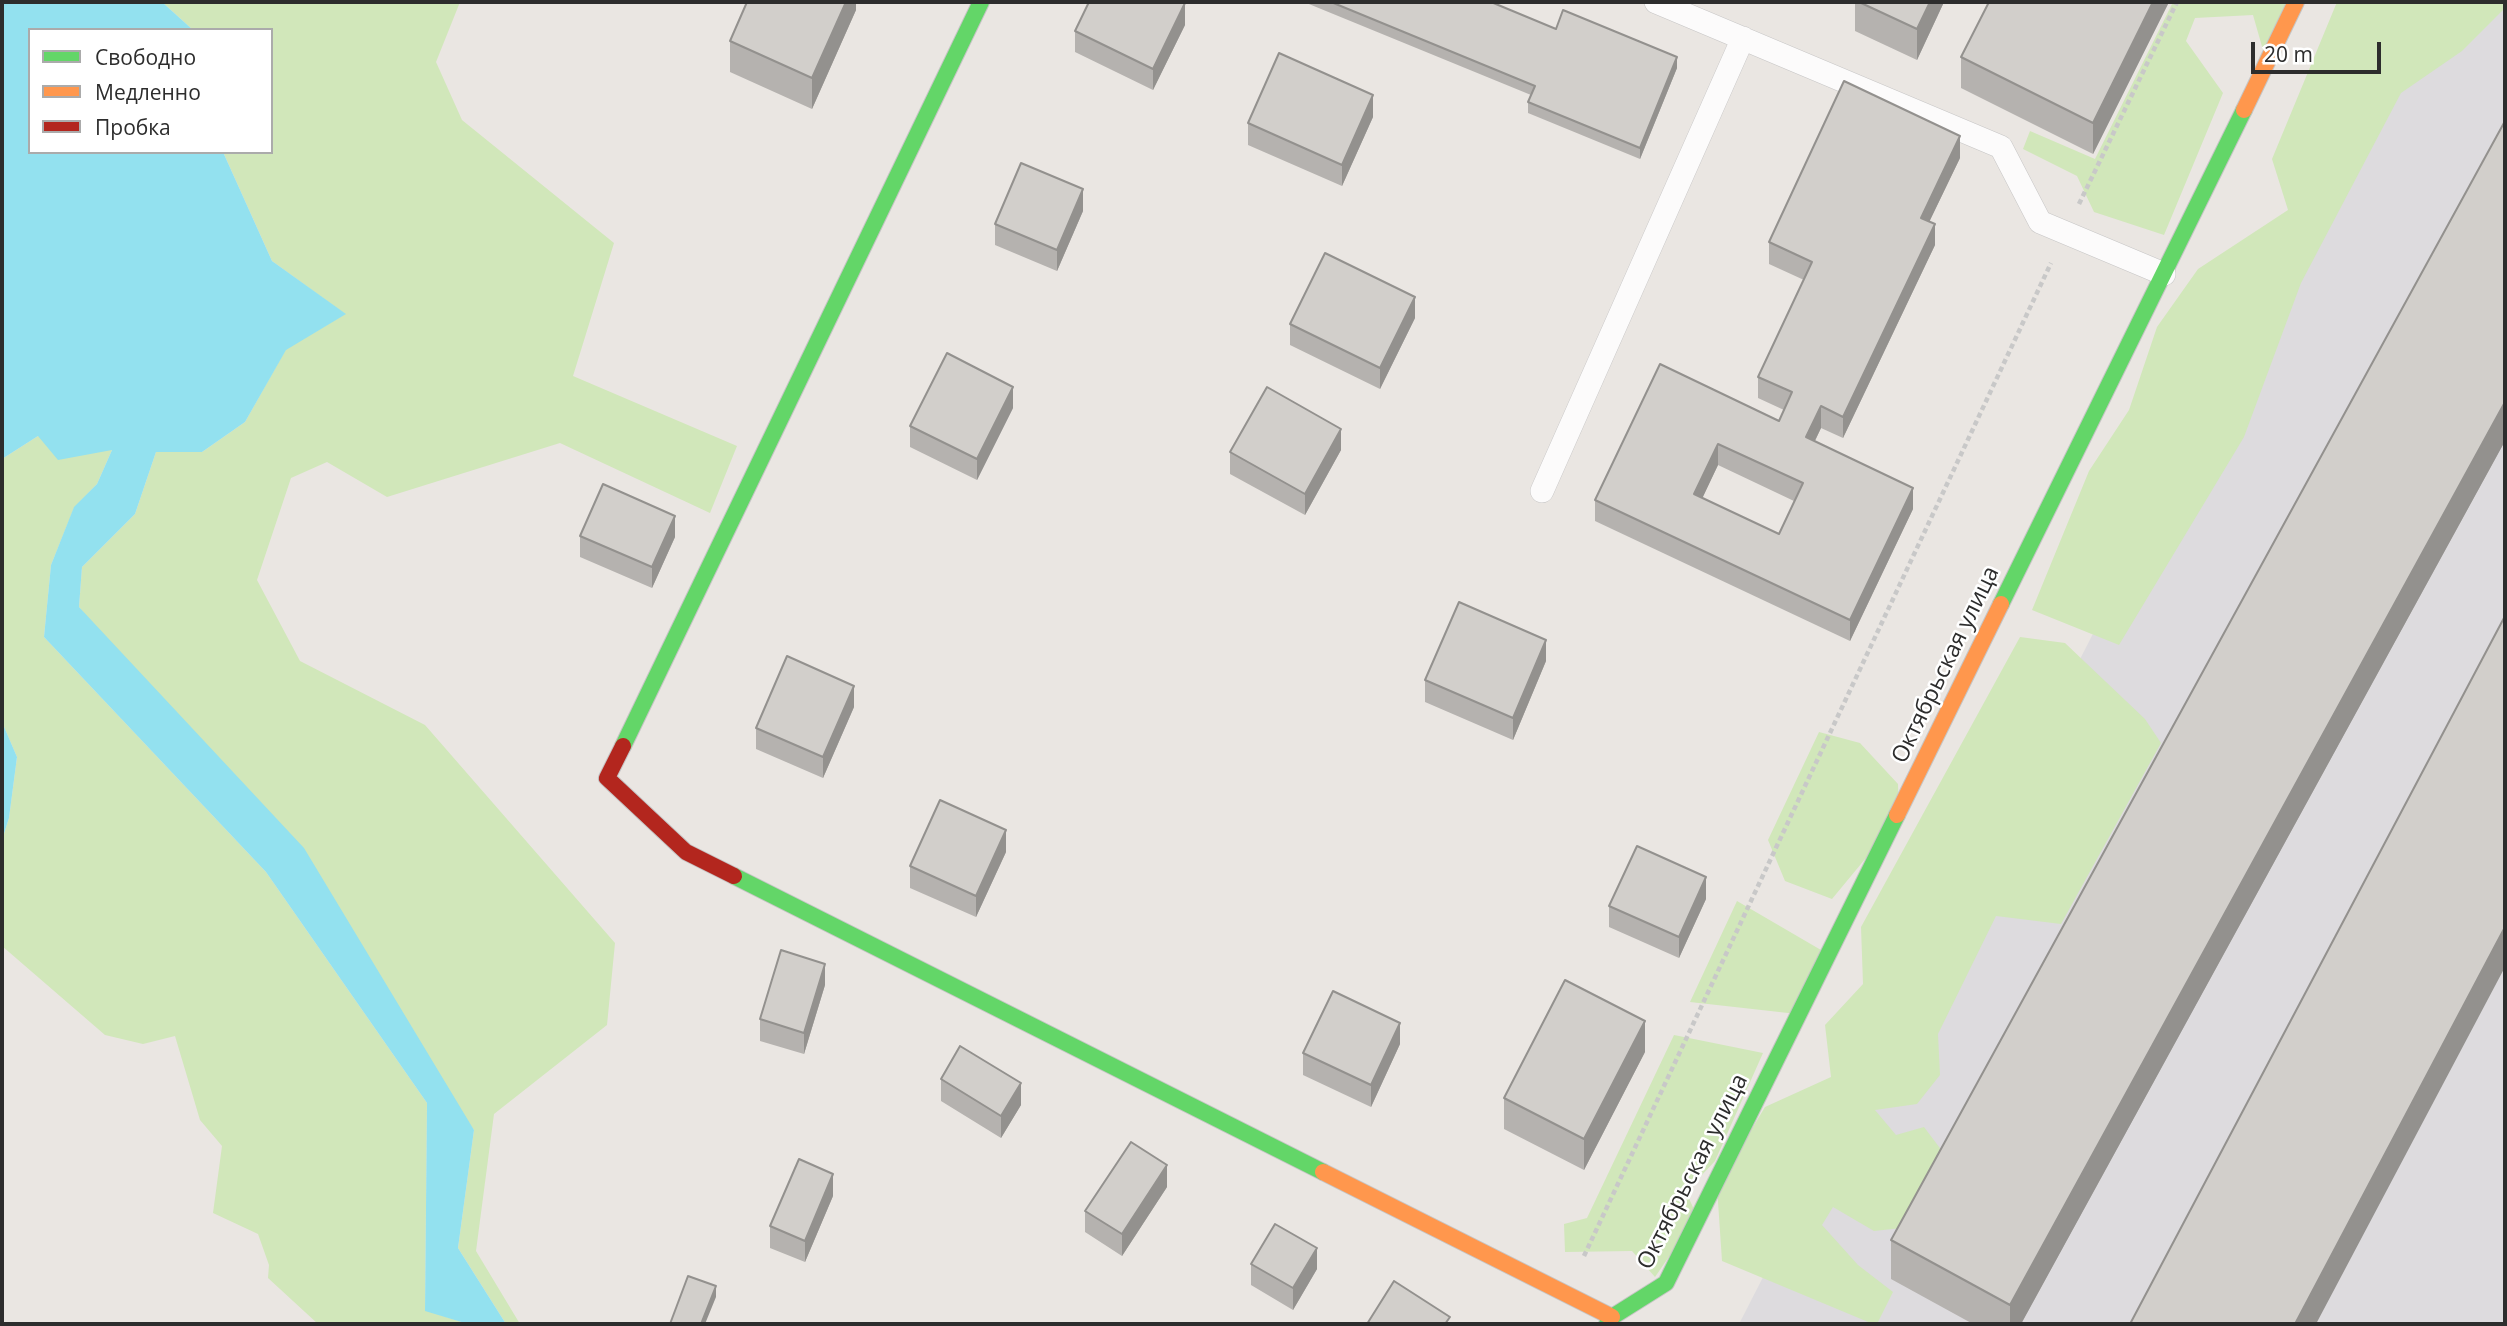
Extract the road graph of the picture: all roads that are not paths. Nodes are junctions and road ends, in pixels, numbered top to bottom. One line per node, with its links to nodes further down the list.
1 (981, 2): 7 (street)
2 (1656, 2): 4 (lane)
3 (2296, 2): 5 (street, Октябрьская улица)
4 (1743, 38): 5 (lane); 6 (lane)
5 (2164, 274): 7 (street, Октябрьская улица)
6 (1542, 491)
7 (1610, 1321)

